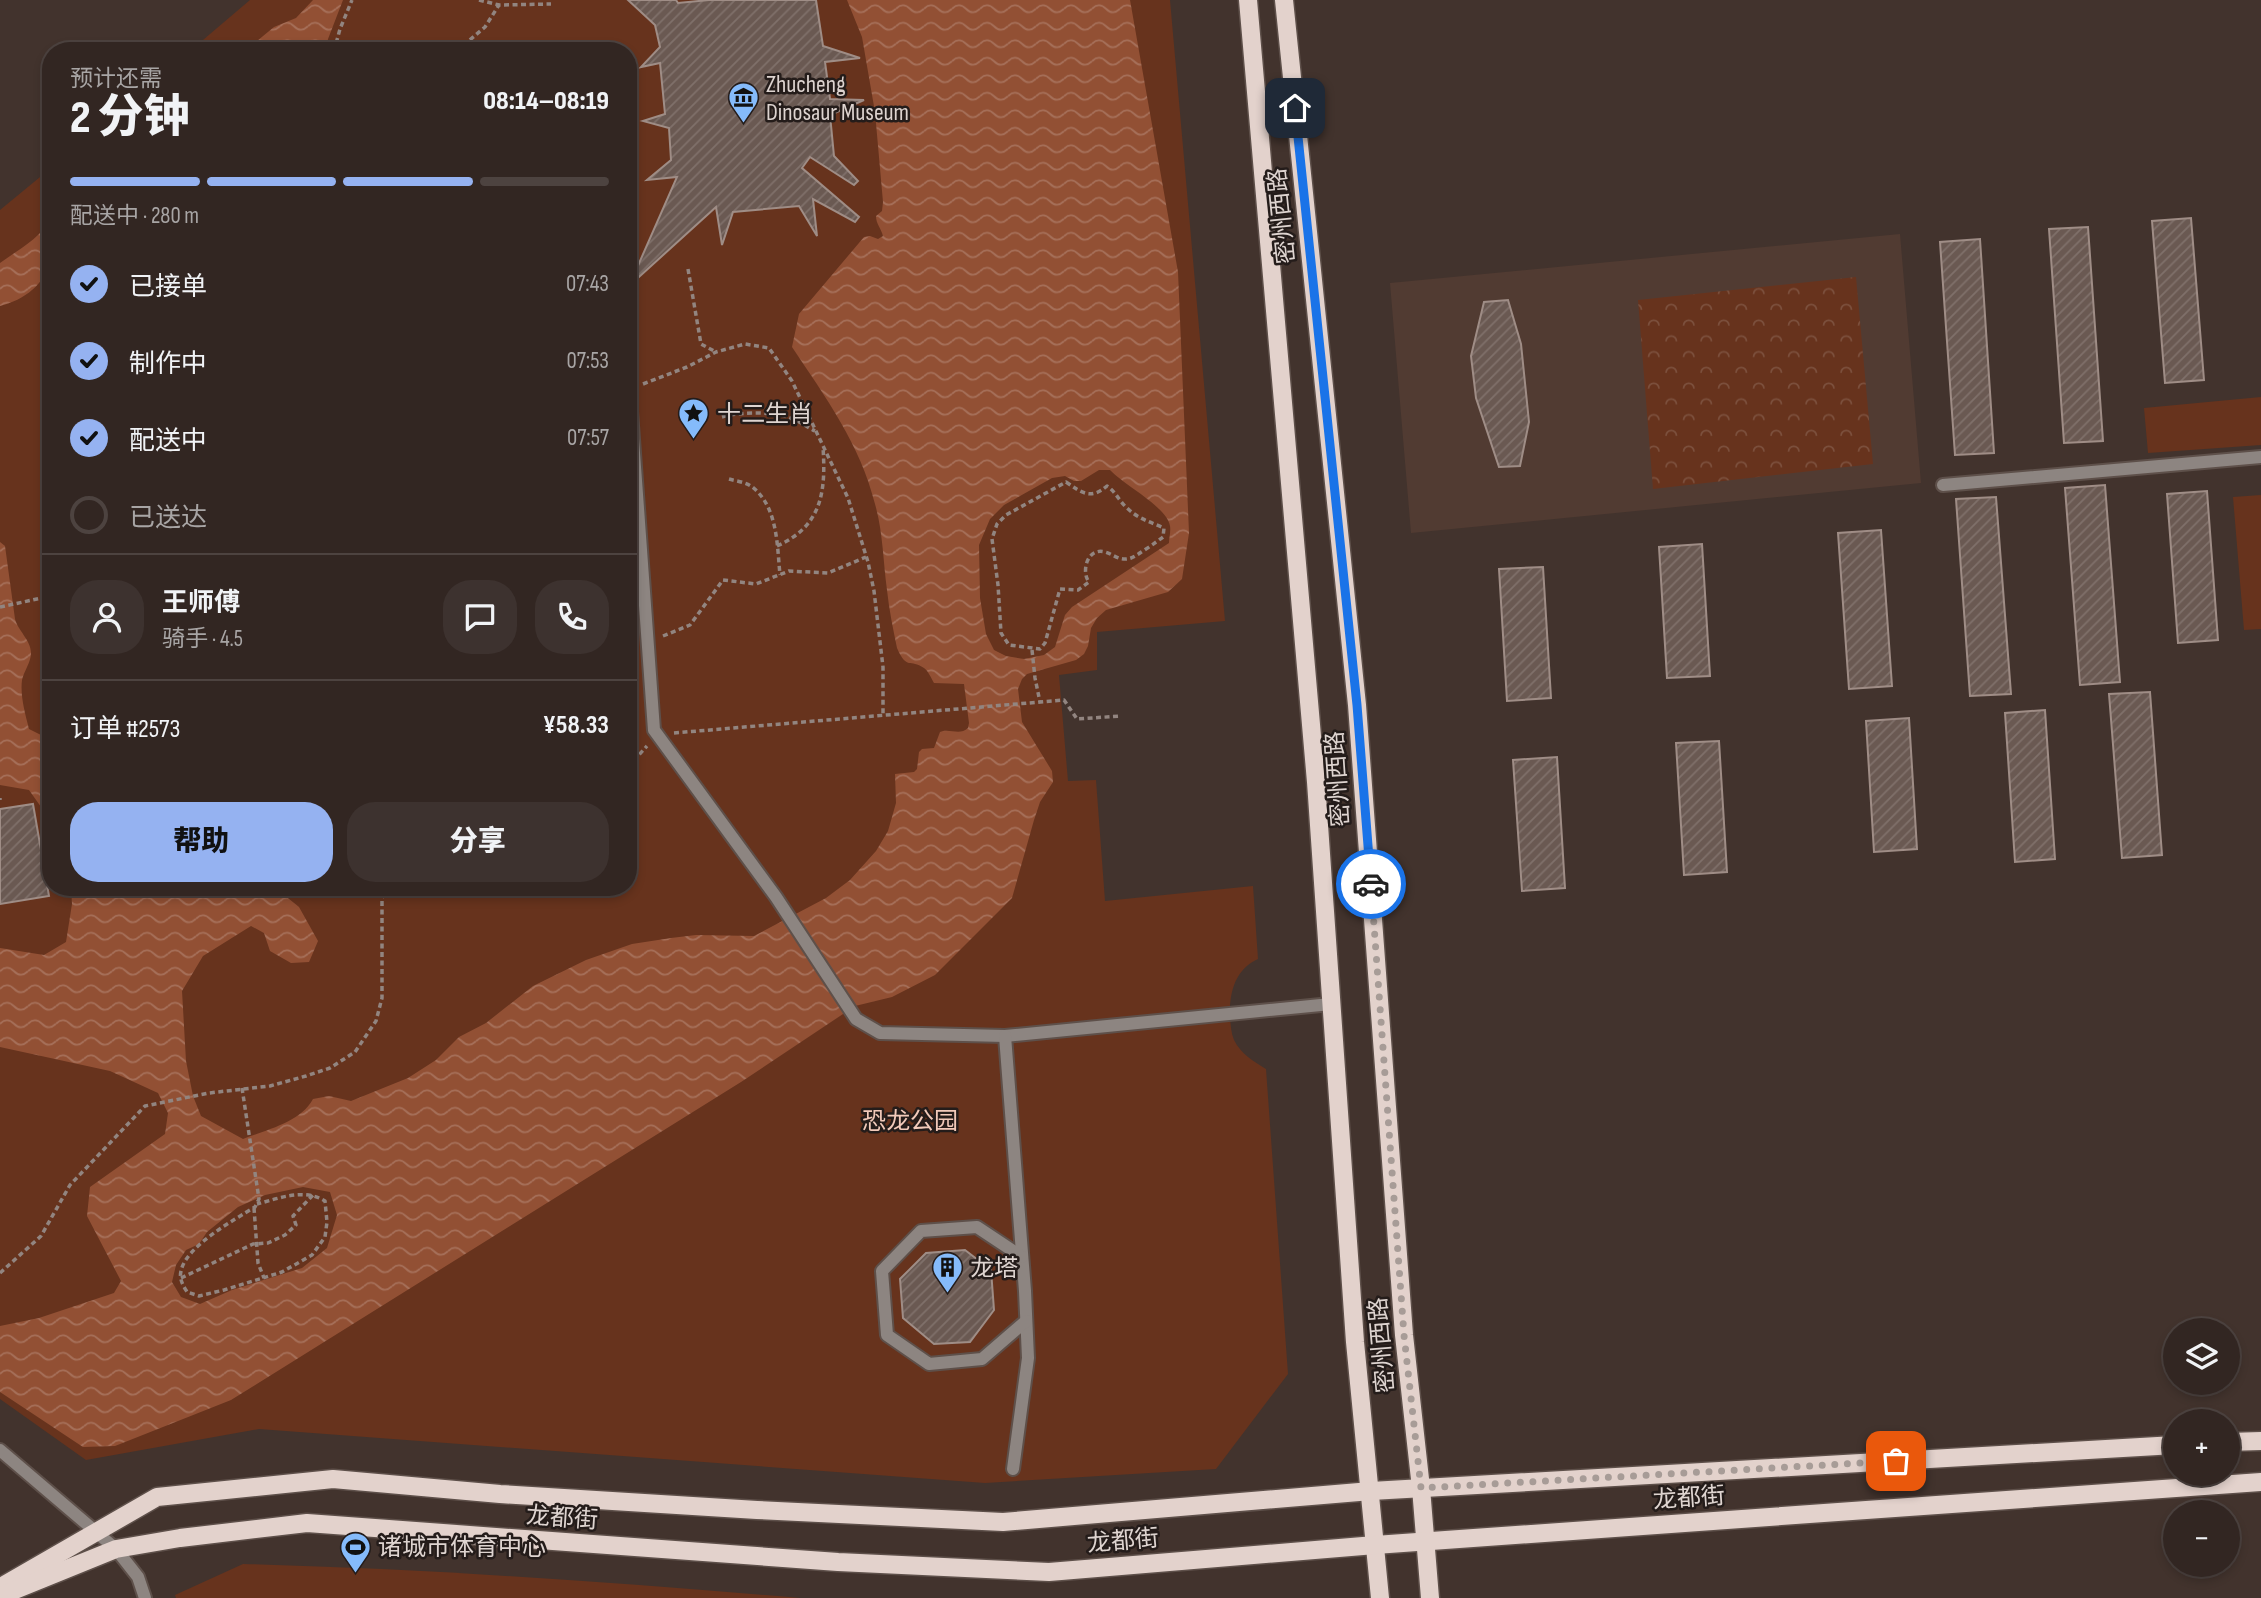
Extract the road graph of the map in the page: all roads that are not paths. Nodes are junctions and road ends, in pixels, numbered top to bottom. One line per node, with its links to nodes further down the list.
1 (1248, 0): 6 (main road, 密州西路)
2 (1284, 0): 16 (main road, 密州西路)
3 (2261, 457): 4 (street)
4 (1943, 485)
5 (637, 495): 7 (street)
6 (1331, 1004): 7 (street); 17 (main road, 密州西路)
7 (1004, 1037): 8 (street)
8 (1023, 1257): 9 (street); 9 (street)
9 (1026, 1321): 14 (street)
10 (2261, 1441): 11 (main road)
11 (2240, 1442)
12 (2163, 1447): 16 (main road, 龙都街)
13 (0, 1450): 18 (street)
14 (1013, 1469)
15 (2261, 1482): 19 (main road, 龙都街)
16 (1421, 1488): 17 (main road, 龙都街); 19 (main road, 密州西路)
17 (1371, 1491): 18 (main road, 龙都街); 20 (main road, 密州西路)
18 (96, 1532): 21 (street); 22 (main road, 龙都街)
19 (1426, 1542): 20 (main road, 龙都街); 26 (main road, 密州西路)
20 (1375, 1545): 21 (main road, 龙都街); 25 (main road, 密州西路)
21 (116, 1549): 23 (main road, 龙都街); 24 (street)
22 (0, 1588)
23 (0, 1596)
24 (145, 1598)
25 (1380, 1598)
26 (1430, 1598)

